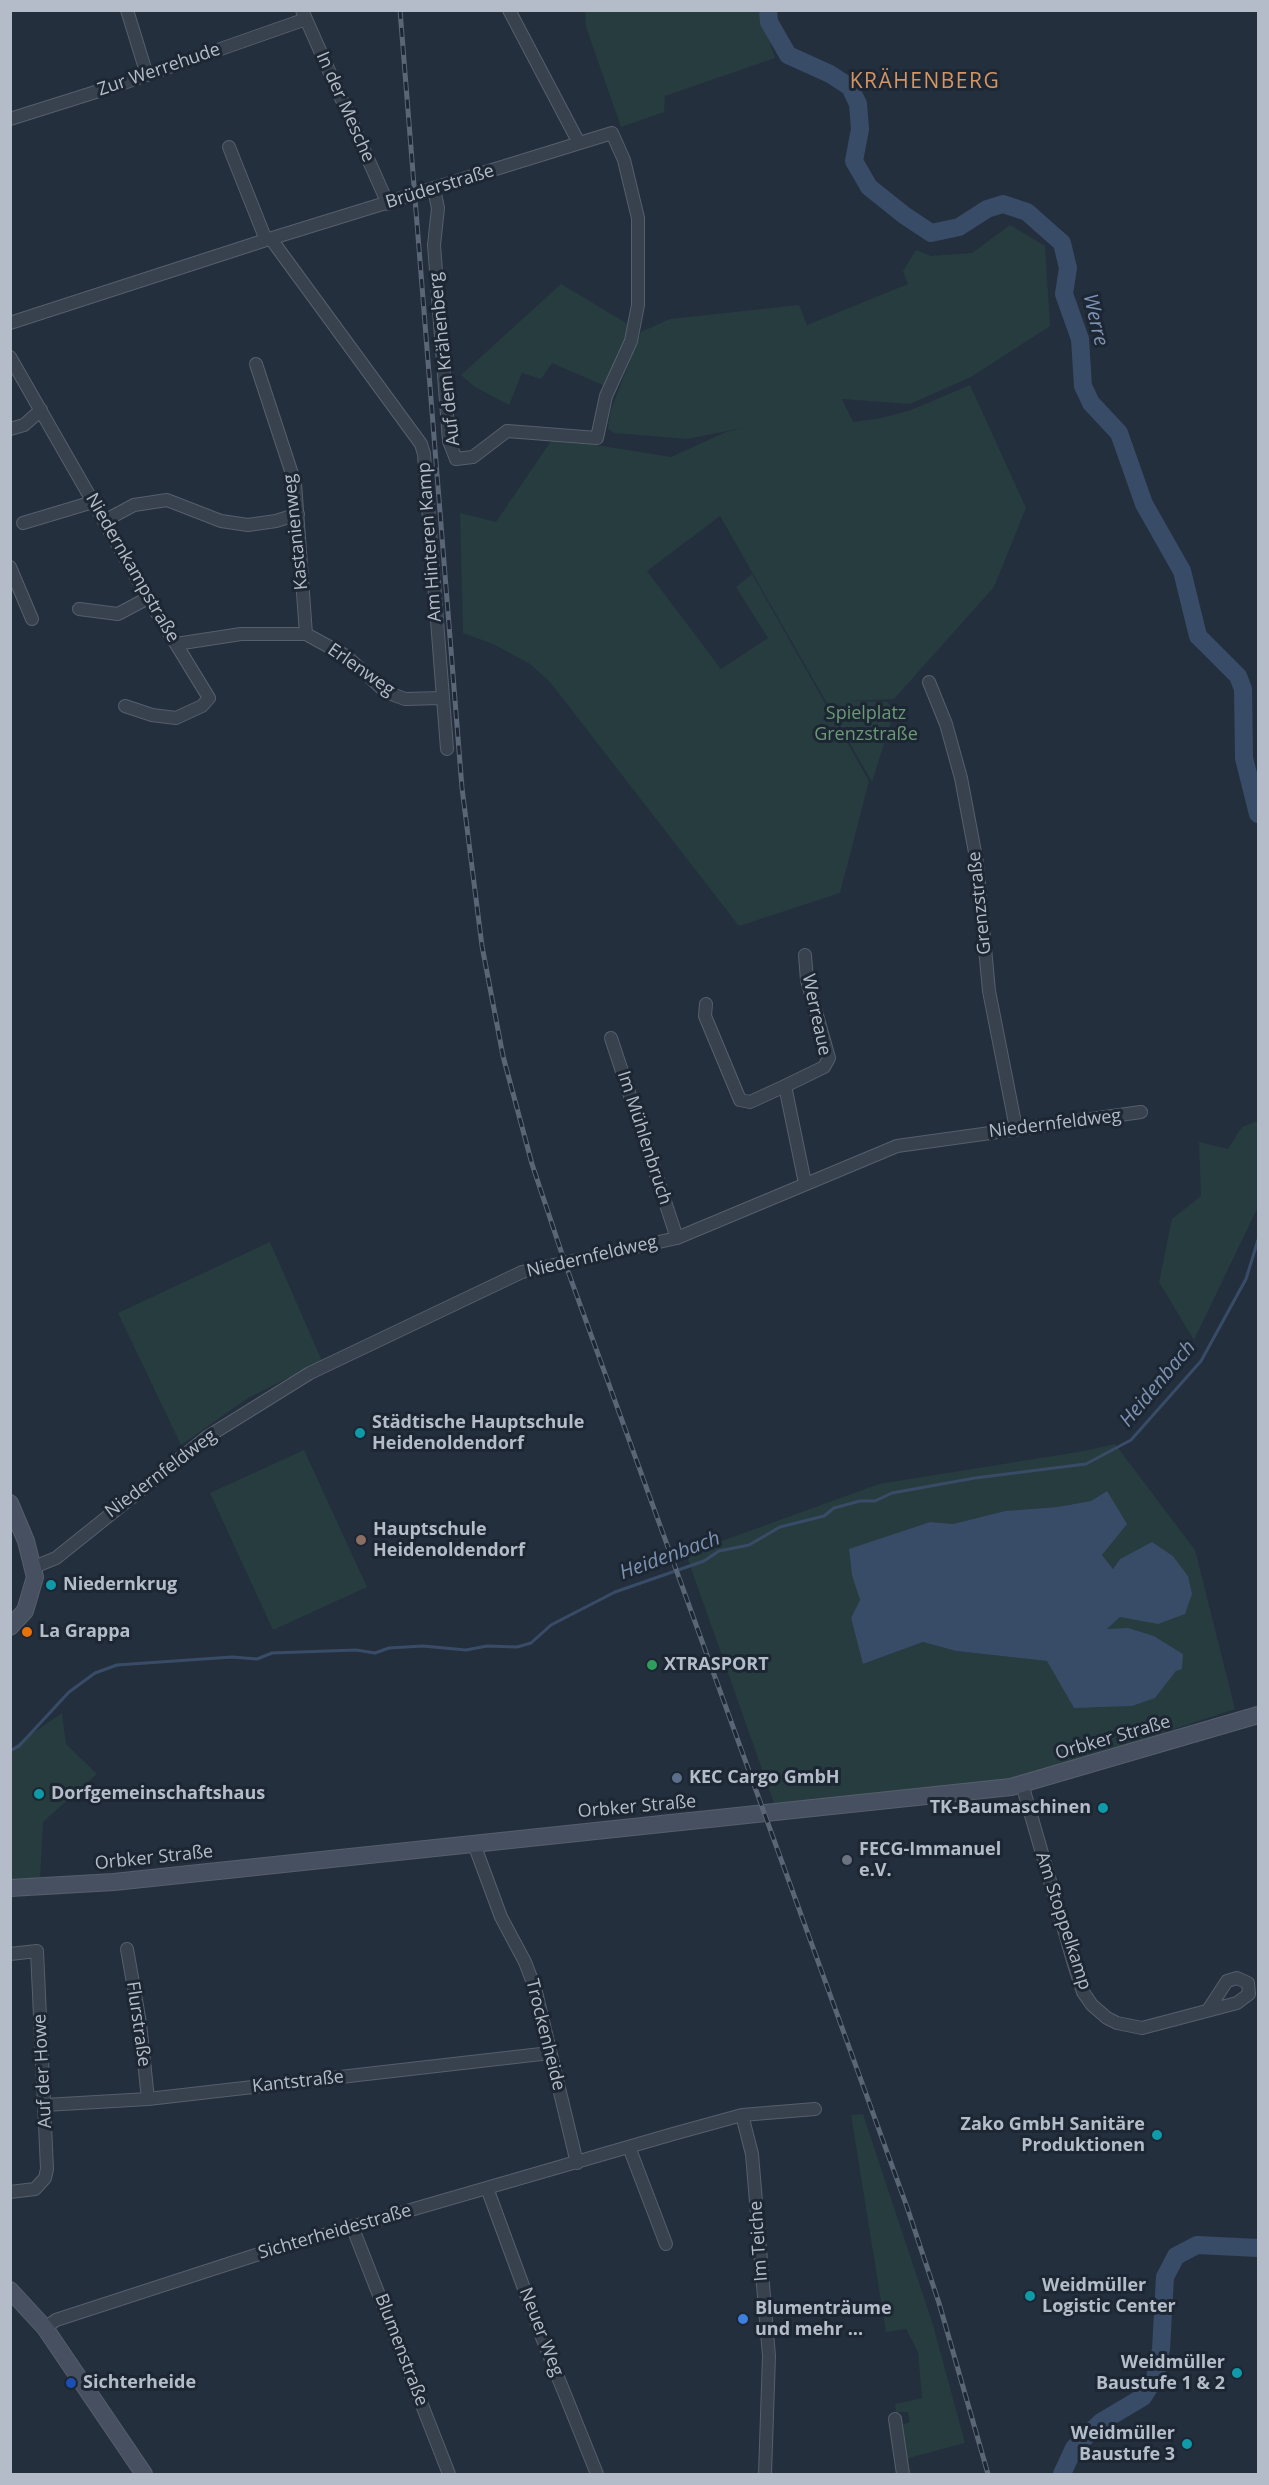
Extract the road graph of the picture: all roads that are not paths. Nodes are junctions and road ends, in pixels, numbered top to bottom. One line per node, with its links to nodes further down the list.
1 (127, 10): 4 (street)
2 (509, 10): 7 (street)
3 (304, 15): 4 (street, Zur Werrehude); 10 (street, In der Mesche)
4 (147, 75): 5 (street, Zur Werrehude)
5 (10, 119)
6 (612, 133): 7 (street, Brüderstraße); 9 (street, Auf dem Krähenberg)
7 (579, 143): 9 (street, Brüderstraße)
8 (229, 147): 11 (street)
9 (434, 189): 10 (street, Brüderstraße)
10 (388, 204): 11 (street, Brüderstraße)
11 (269, 240): 12 (street, Brüderstraße); 28 (street, Am Hinteren Kamp)
12 (10, 323)
13 (10, 357): 15 (street, Niedernkampstraße)
14 (256, 364): 18 (street, Kastanienweg)
15 (41, 410): 16 (street); 17 (street, Niedernkampstraße)
16 (10, 429)
17 (93, 502): 19 (street, Niedernkampstraße); 20 (street)
18 (298, 514): 19 (street); 25 (street, Kastanienweg)
19 (104, 521): 22 (street, Niedernkampstraße)
20 (23, 523)
21 (10, 567): 24 (street)
22 (147, 598): 23 (street); 26 (street, Niedernkampstraße)
23 (79, 609)
24 (32, 619)
25 (306, 634): 26 (street, Erlenweg); 28 (street, Erlenweg)
26 (176, 644): 29 (street, Niedernkampstraße)
27 (928, 682): 36 (street, Grenzstraße)
28 (441, 698): 30 (street, Am Hinteren Kamp)
29 (125, 706)
30 (447, 749)
31 (805, 955): 34 (street, Werreaue)
32 (706, 1004): 34 (street, Werreaue)
33 (611, 1038): 38 (street, Im Mühlenbruch)
34 (785, 1086): 37 (street)
35 (1141, 1112): 36 (street, Niedernfeldweg)
36 (1016, 1128): 37 (street, Niedernfeldweg)
37 (805, 1183): 38 (street, Niedernfeldweg)
38 (677, 1239): 40 (street, Niedernfeldweg)
39 (10, 1503): 40 (street)
40 (33, 1567): 41 (street)
41 (10, 1627)
42 (1258, 1715): 43 (street, Orbker Straße)
43 (1022, 1784): 44 (street, Orbker Straße); 48 (street, Am Stoppelkamp)
44 (474, 1844): 45 (street, Orbker Straße); 49 (street, Trockenheide)
45 (10, 1888)
46 (127, 1949): 50 (street, Flurstraße)
47 (10, 1954): 51 (street, Auf der Howe)
48 (1208, 2010)
49 (550, 2053): 50 (street, Kantstraße); 55 (street, Trockenheide)
50 (147, 2099): 51 (street, Kantstraße)
51 (45, 2105): 57 (street, Auf der Howe)
52 (815, 2109): 53 (street, Sichterheidestraße)
53 (742, 2115): 54 (street, Sichterheidestraße); 66 (street, Im Teiche)
54 (629, 2147): 55 (street, Sichterheidestraße); 59 (street)
55 (576, 2163): 56 (street, Sichterheidestraße)
56 (487, 2188): 58 (street, Sichterheidestraße); 65 (street, Neuer Weg)
57 (10, 2192)
58 (352, 2226): 61 (street, Sichterheidestraße); 64 (street, Blumenstraße)
59 (666, 2244)
60 (13, 2297): 61 (street)
61 (45, 2328): 63 (street)
62 (895, 2419): 67 (street)
63 (144, 2475)
64 (450, 2475)
65 (597, 2475)
66 (765, 2475)
67 (903, 2475)

